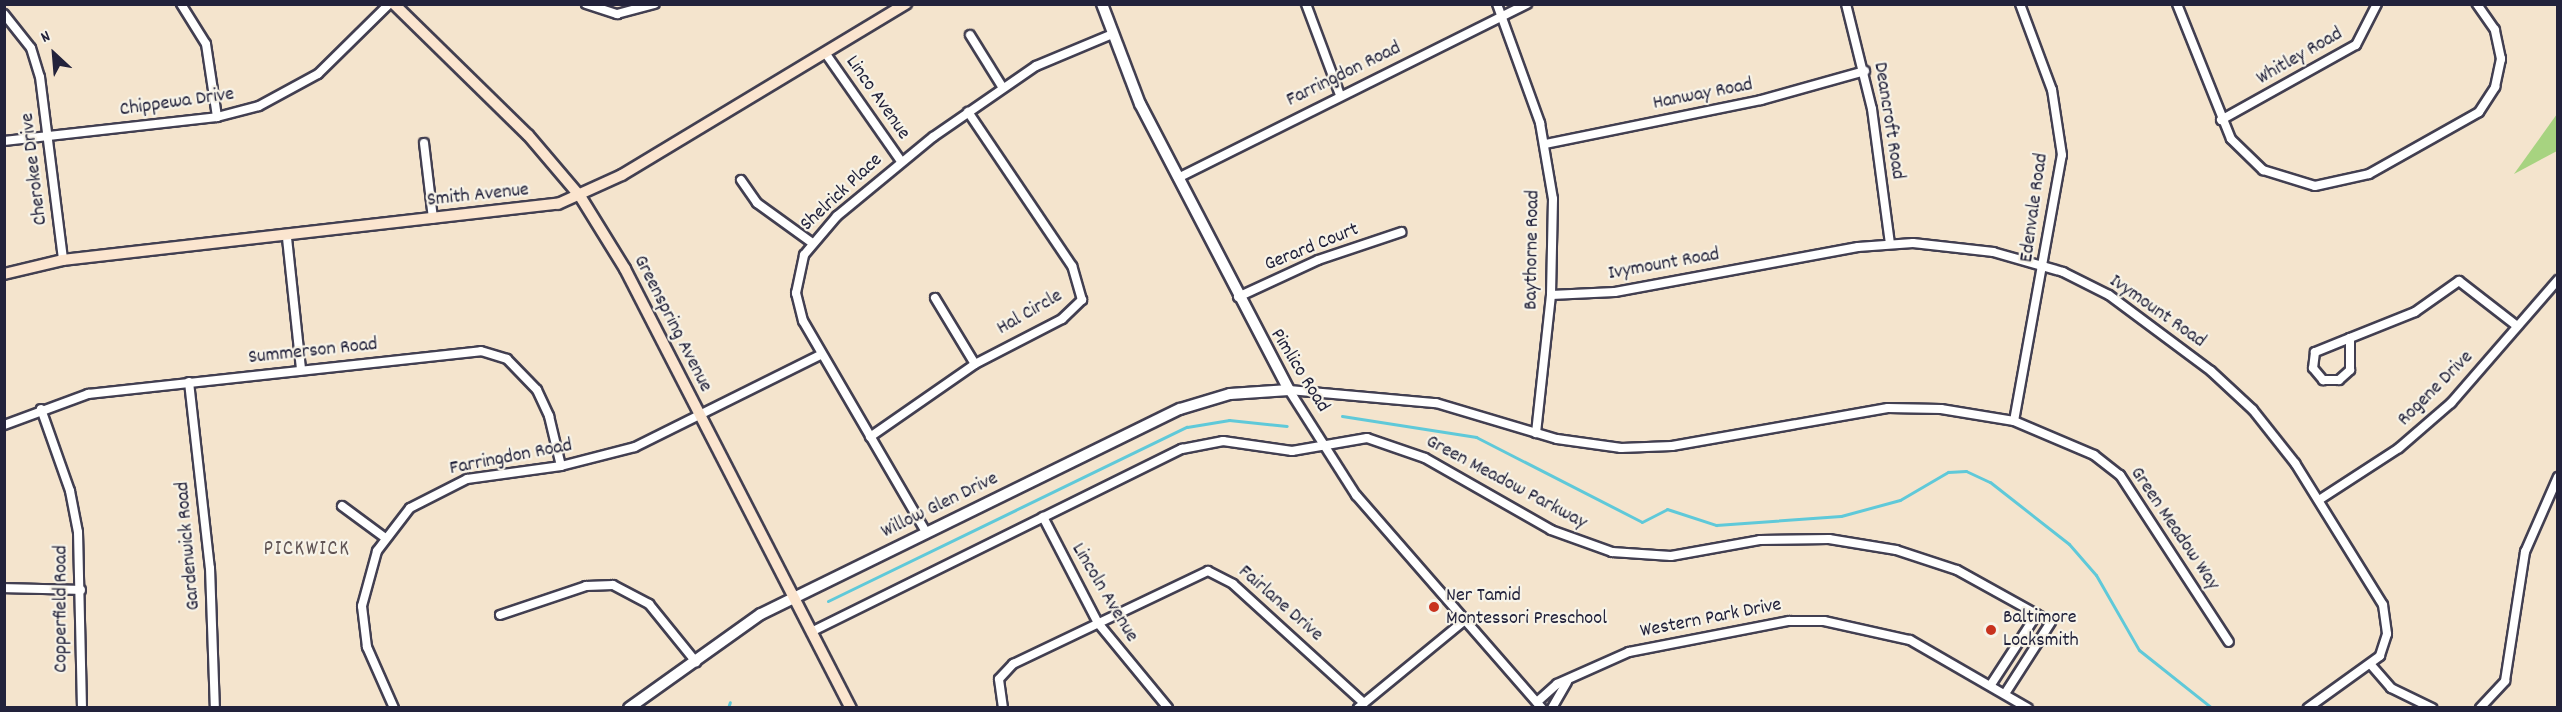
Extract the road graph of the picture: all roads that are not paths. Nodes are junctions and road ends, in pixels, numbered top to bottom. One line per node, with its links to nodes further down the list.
1 (389, 4): 25 (street, Chippewa Drive)
2 (394, 4): 34 (main road, Greenspring Avenue)
3 (586, 4): 4 (street)
4 (655, 4)
5 (906, 4): 20 (main road, Smith Avenue)
6 (1102, 4): 19 (street, Pimlico Road)
7 (1306, 4): 23 (street)
8 (1497, 4): 17 (street, Baythorne Road)
9 (1527, 4): 17 (street, Farringdon Road)
10 (1846, 4): 21 (street, Deancroft Road)
11 (2020, 4): 41 (street, Edenvale Road)
12 (2177, 4): 26 (street)
13 (2377, 4): 26 (street, Whitley Road)
14 (2477, 4): 26 (street)
15 (182, 5): 25 (street)
16 (4, 14): 27 (street, Cherokee Drive)
17 (1501, 17): 23 (street, Farringdon Road); 30 (street, Baythorne Road)
18 (970, 35): 22 (street)
19 (1110, 35): 22 (street, Shelrick Place); 32 (street, Pimlico Road)
20 (826, 54): 31 (street, Linco Avenue); 34 (main road, Smith Avenue)
21 (1865, 70): 30 (street, Hanway Road); 39 (street, Deancroft Road)
22 (1003, 88): 24 (street, Shelrick Place)
23 (1340, 95): 32 (street, Farringdon Road)
24 (968, 112): 31 (street, Shelrick Place); 50 (street, Hal Circle)
25 (217, 117): 27 (street, Chippewa Drive)
26 (2221, 120)
27 (48, 137): 28 (street, Chippewa Drive); 40 (street, Cherokee Drive)
28 (4, 141)
29 (424, 143): 35 (street)
30 (1545, 144): 44 (street, Baythorne Road)
31 (901, 161): 38 (street, Shelrick Place)
32 (1178, 178): 46 (street, Pimlico Road)
33 (741, 180): 38 (street)
34 (580, 196): 35 (main road, Smith Avenue); 55 (main road, Greenspring Avenue)
35 (433, 218): 37 (main road, Smith Avenue)
36 (1401, 232): 46 (street, Gerard Court)
37 (287, 238): 40 (main road, Smith Avenue); 51 (street)
38 (811, 242): 49 (street, Shelrick Place)
39 (1890, 244): 41 (street, Ivymount Road); 44 (street, Ivymount Road)
40 (63, 260): 42 (main road, Smith Avenue)
41 (2044, 266): 56 (street, Edenvale Road); 63 (street, Ivymount Road)
42 (4, 274)
43 (2558, 280): 47 (street, Rogene Drive)
44 (1551, 295): 58 (street, Baythorne Road)
45 (935, 298): 50 (street)
46 (1237, 298): 53 (street, Pimlico Road)
47 (2517, 326): 48 (street); 63 (street, Rogene Drive)
48 (2350, 338): 48 (street)
49 (820, 355): 55 (street, Farringdon Road); 59 (street, Shelrick Place)
50 (975, 364): 59 (street, Hal Circle)
51 (301, 369): 52 (street, Summerson Road); 61 (street, Summerson Road)
52 (189, 382): 54 (street, Summerson Road); 85 (street, Gardenwick Road)
53 (1289, 390): 58 (street, Green Meadow Parkway); 60 (street, Pimlico Road); 66 (street, Willow Glen Drive)
54 (41, 409): 57 (street, Summerson Road); 69 (street, Copperfield Road)
55 (699, 416): 61 (street, Farringdon Road); 70 (main road, Greenspring Avenue)
56 (2014, 421): 58 (street, Green Meadow Parkway); 76 (street, Green Meadow Way)
57 (4, 426)
58 (1536, 433)
59 (870, 437): 66 (street, Shelrick Place)
60 (1324, 444): 65 (street); 71 (street, Green Meadow Parkway); 73 (street, Pimlico Road)
61 (561, 466): 67 (street, Farringdon Road)
62 (2558, 477): 95 (street)
63 (2319, 500): 78 (street, Ivymount Road)
64 (342, 506): 67 (street)
65 (1043, 518): 74 (street, Lincoln Avenue); 75 (street)
66 (926, 532): 70 (street, Willow Glen Drive)
67 (384, 537): 86 (street, Farringdon Road)
68 (4, 588): 69 (street)
69 (81, 590): 84 (street, Copperfield Road)
70 (793, 598): 75 (main road, Greenspring Avenue); 77 (street, Willow Glen Drive)
71 (2037, 614): 80 (street); 81 (street, Green Meadow Parkway)
72 (500, 615): 77 (street)
73 (1465, 620): 82 (street); 83 (street, Pimlico Road)
74 (1098, 623): 82 (street, Fairlane Drive); 89 (street); 90 (street, Lincoln Avenue)
75 (811, 632): 88 (main road, Greenspring Avenue)
76 (2229, 642)
77 (696, 662): 87 (street, Willow Glen Drive)
78 (2372, 666): 93 (street); 94 (street)
79 (1567, 682): 80 (street, Western Park Drive); 83 (street, Western Park Drive); 91 (street)
80 (1992, 683): 81 (street, Western Park Drive)
81 (2006, 692): 92 (street, Western Park Drive)
82 (1361, 705)
83 (1540, 705)
84 (82, 708)
85 (215, 708)
86 (394, 708)
87 (629, 708)
88 (851, 708)
89 (1003, 708)
90 (1168, 708)
91 (1552, 708)
92 (2028, 708)
93 (2308, 708)
94 (2432, 708)
95 (2480, 708)

